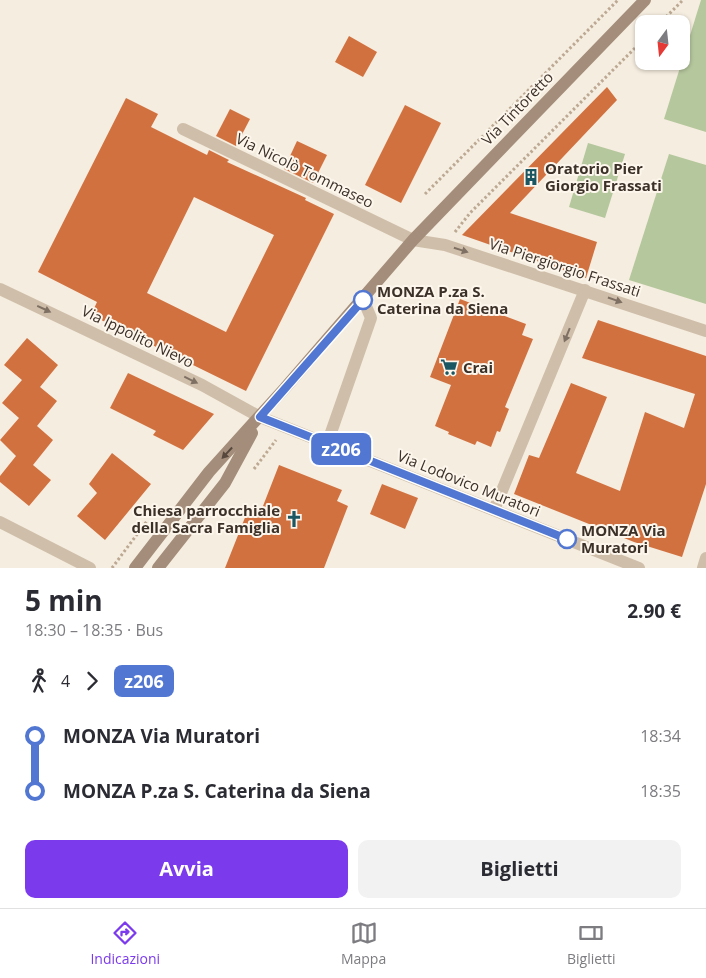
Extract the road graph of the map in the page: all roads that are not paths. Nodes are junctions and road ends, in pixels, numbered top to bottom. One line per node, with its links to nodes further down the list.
1 (645, 0): 3 (street, Via Tintoretto)
2 (183, 129): 3 (street, Via Nicolò Tommaseo)
3 (413, 240): 5 (street, Via Piergiorgio Frassati, one-way to 5); 6 (street, Via Tintoretto)
4 (0, 289): 8 (street, Via Ippolito Nievo, one-way to 8)
5 (585, 290): 7 (street, Via Piergiorgio Frassati, one-way to 7); 10 (street, one-way to 10)
6 (363, 299): 8 (street, Via Tintoretto); 9 (street)
7 (706, 331)
8 (260, 417): 9 (street, Via Lodovico Muratori); 14 (street, one-way to 14); 15 (street)
9 (327, 444): 10 (street, Via Lodovico Muratori)
10 (494, 510): 16 (street, Via Lodovico Muratori)
11 (0, 522): 13 (street)
12 (706, 558): 17 (street)
13 (90, 568)
14 (135, 568)
15 (158, 568)
16 (638, 568)
17 (703, 568)

